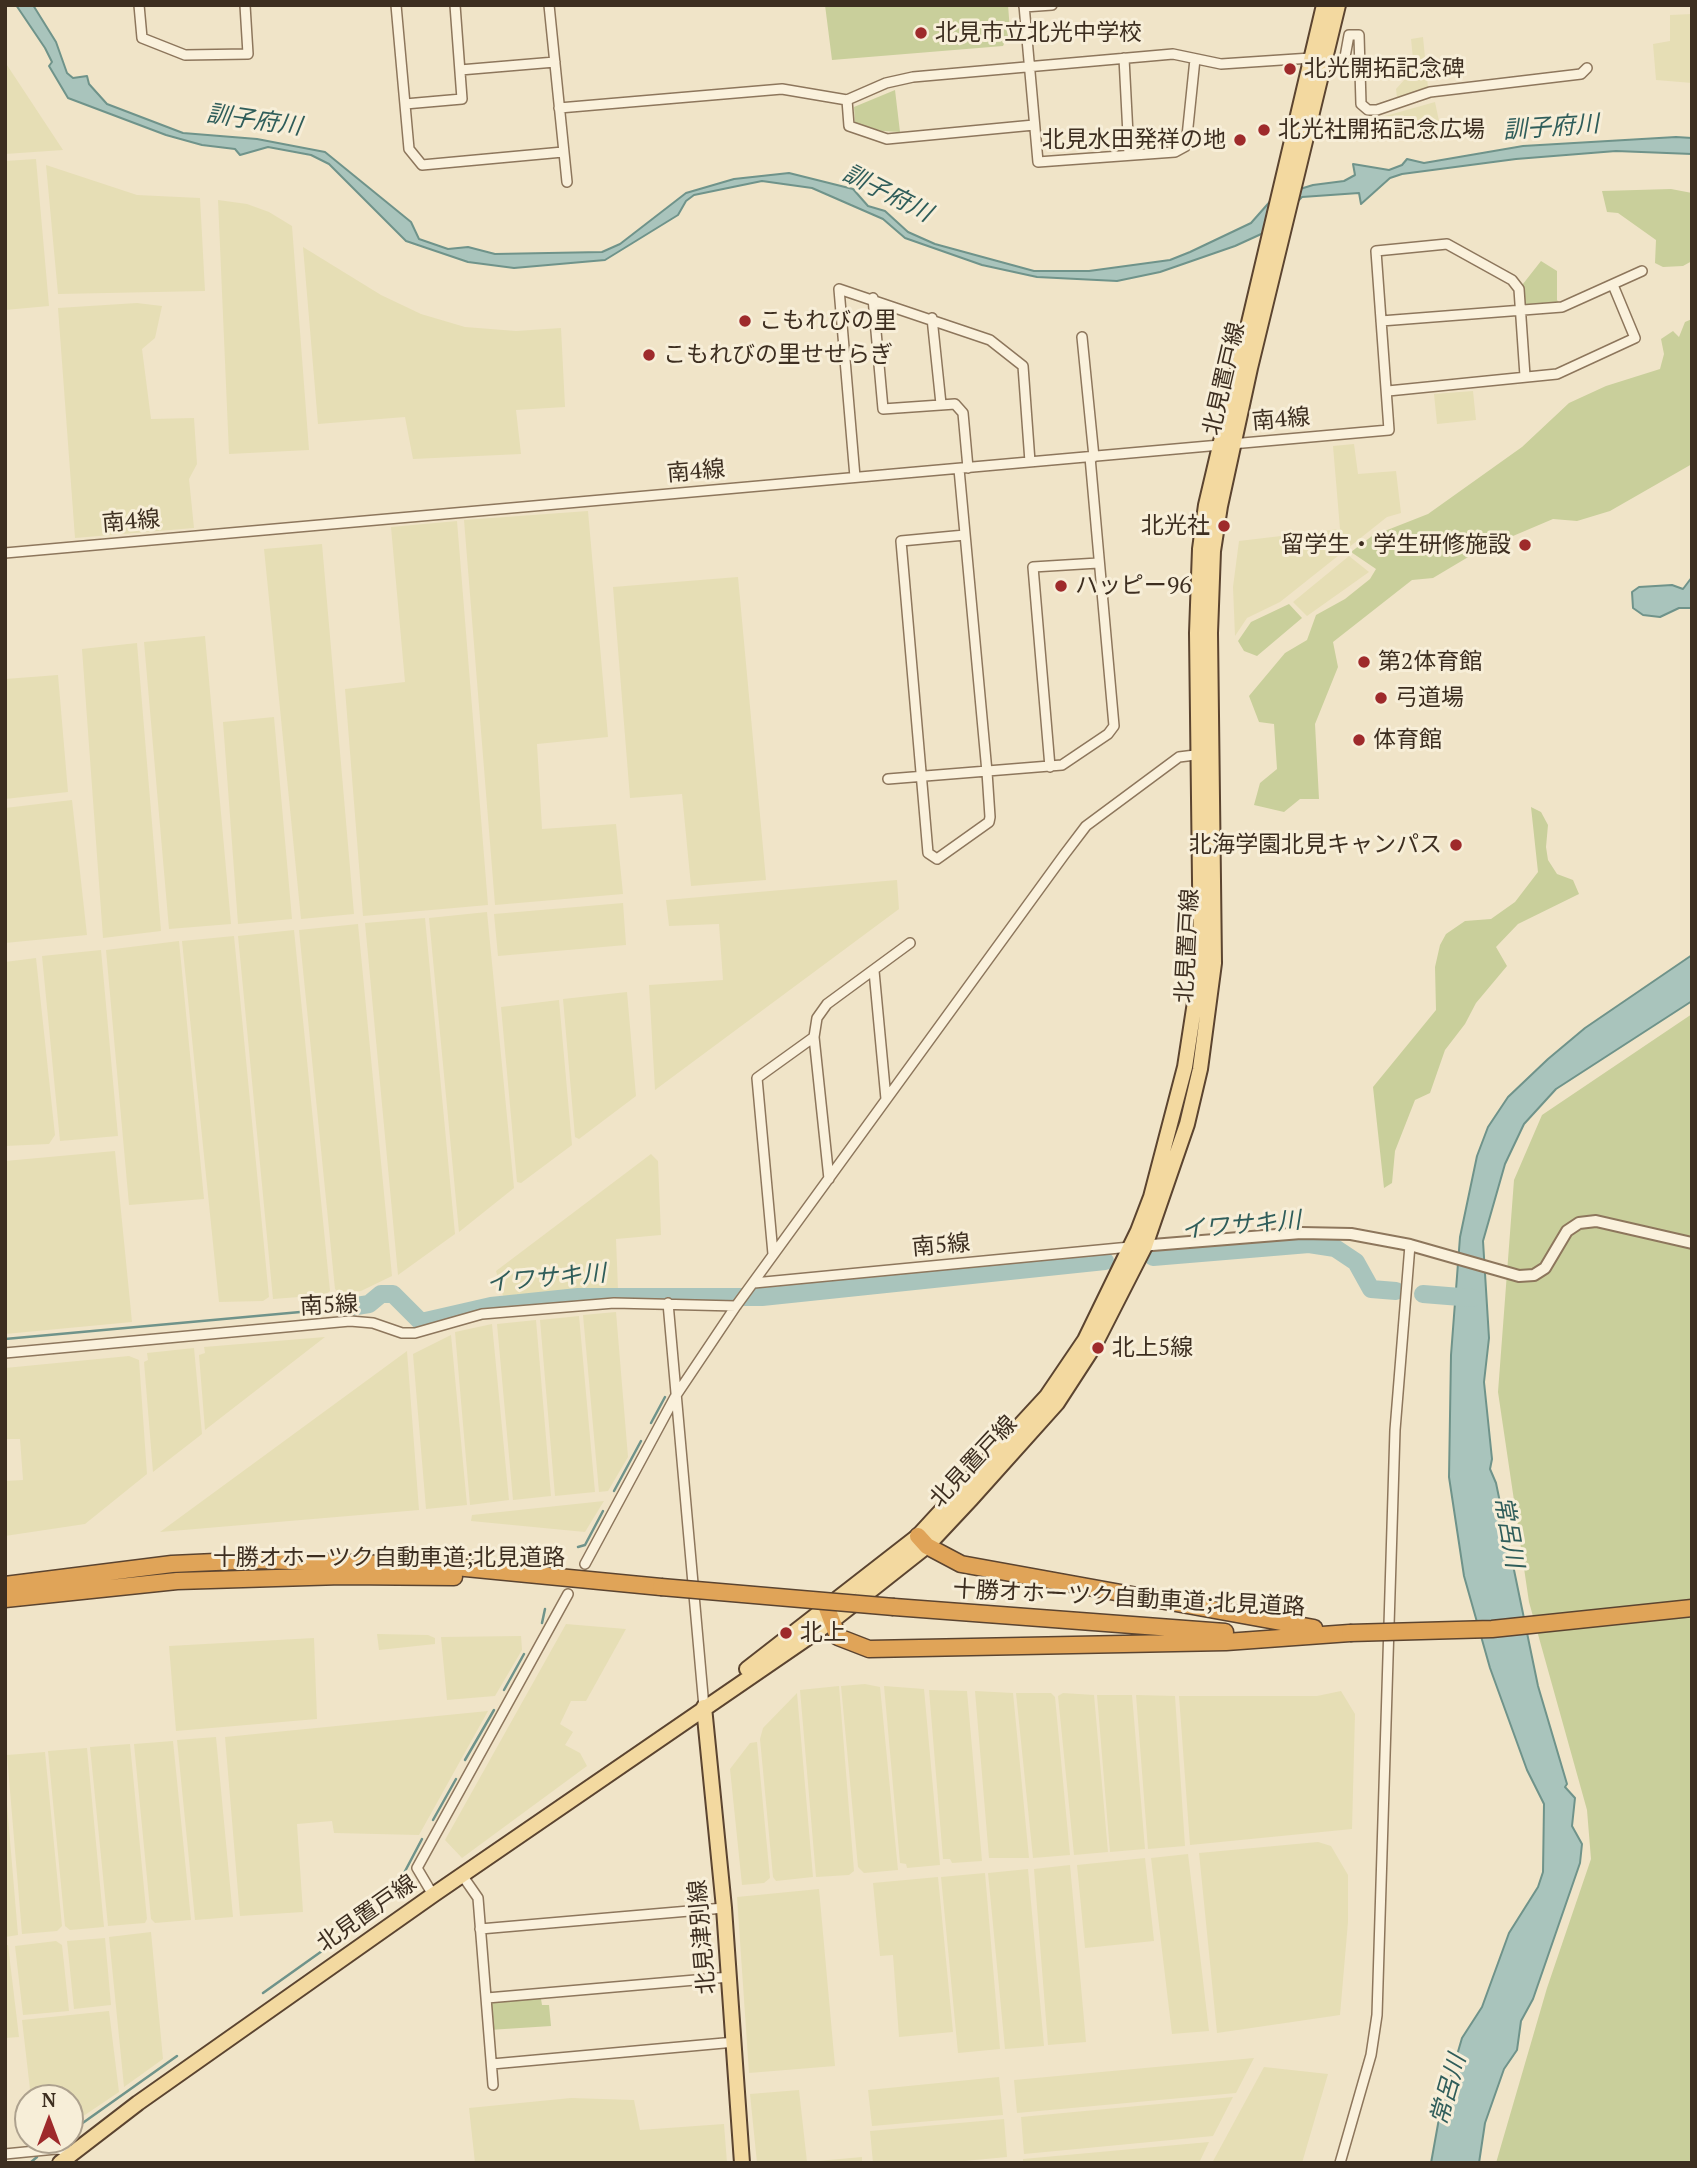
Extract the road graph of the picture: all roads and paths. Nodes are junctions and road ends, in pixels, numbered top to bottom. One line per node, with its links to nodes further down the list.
1 (139, 5): 2 (street)
2 (245, 5)
3 (396, 5): 18 (street)
4 (455, 5): 16 (street)
5 (550, 5): 13 (street)
6 (1052, 5): 9 (street)
7 (1324, 5): 12 (main road, 北見置戸線)
8 (1338, 5): 12 (main road, 北見置戸線)
9 (1024, 6): 14 (street)
10 (1124, 58): 11 (street); 14 (street); 22 (street)
11 (1195, 59): 12 (street); 22 (street)
12 (1318, 60): 15 (street); 34 (main road, 北見置戸線); 34 (main road, 北見置戸線)
13 (555, 62): 16 (street); 19 (street)
14 (1029, 65): 17 (street); 20 (street)
15 (1587, 68)
16 (460, 70): 18 (street)
17 (847, 100): 19 (street); 20 (street)
18 (405, 104): 21 (street)
19 (559, 108): 21 (street)
20 (1034, 125): 22 (street)
21 (563, 152): 23 (street)
22 (1129, 154)
23 (567, 182)
24 (1642, 271): 25 (street)
25 (1613, 285): 27 (street); 31 (street)
26 (873, 299): 28 (street); 33 (street); 38 (street)
27 (1519, 309): 29 (street); 29 (street); 31 (street)
28 (932, 318): 33 (street); 36 (street)
29 (1381, 321): 32 (street)
30 (1082, 337): 35 (street)
31 (1525, 376): 32 (street)
32 (1388, 391): 34 (street, 南4線)
33 (941, 404): 37 (street)
34 (1226, 444): 35 (street, 南4線); 42 (main road, 北見置戸線)
35 (1092, 457): 36 (street, 南4線); 41 (street)
36 (1030, 462): 37 (street, 南4線)
37 (964, 468): 38 (street, 南4線); 39 (street)
38 (855, 477): 40 (street, 南4線)
39 (965, 535): 44 (street); 45 (street)
40 (5, 553)
41 (1098, 563): 43 (street); 43 (street)
42 (1205, 754): 50 (street); 53 (main road, 北見置戸線)
43 (1050, 766): 44 (street)
44 (987, 772): 45 (street); 45 (street)
45 (922, 778): 46 (street)
46 (888, 779)
47 (910, 943): 48 (street)
48 (874, 971): 49 (street); 50 (street)
49 (814, 1037): 51 (street); 55 (street)
50 (886, 1099): 51 (street)
51 (828, 1180): 55 (street)
52 (1692, 1243): 54 (street)
53 (1138, 1246): 54 (street); 56 (street, 南5線); 61 (main road, 北見置戸線)
54 (1415, 1247): 82 (street)
55 (773, 1254): 56 (street)
56 (754, 1283): 57 (street)
57 (740, 1301): 58 (street, 南5線); 60 (street)
58 (668, 1303): 59 (street, 南5線); 60 (street)
59 (5, 1353)
60 (675, 1397): 62 (street); 70 (street)
61 (922, 1541): 68 (main road, 北見置戸線); 69 (highway)
62 (585, 1564)
63 (607, 1582): 64 (highway, 十勝オホーツク自動車道;北見道路); 66 (highway, 十勝オホーツク自動車道;北見道路); 69 (highway, 十勝オホーツク自動車道;北見道路, bridge)
64 (5, 1585)
65 (568, 1594): 72 (street)
66 (5, 1599)
67 (1692, 1608): 69 (highway, 十勝オホーツク自動車道;北見道路, bridge)
68 (829, 1615): 69 (highway); 70 (main road, 北見置戸線)
69 (1350, 1633)
70 (704, 1707): 71 (main road, 北見置戸線); 73 (main road, 北見津別線)
71 (461, 1875): 72 (main road, 北見置戸線); 74 (street)
72 (433, 1895): 80 (main road, 北見置戸線)
73 (724, 1908): 74 (street); 75 (main road, 北見津別線)
74 (480, 1929): 76 (street)
75 (730, 1977): 76 (street); 77 (main road, 北見津別線)
76 (487, 1998): 78 (street)
77 (735, 2042): 78 (street); 81 (main road, 北見津別線)
78 (492, 2064): 79 (street)
79 (493, 2085)
80 (84, 2145)
81 (742, 2163)
82 (1340, 2163)

